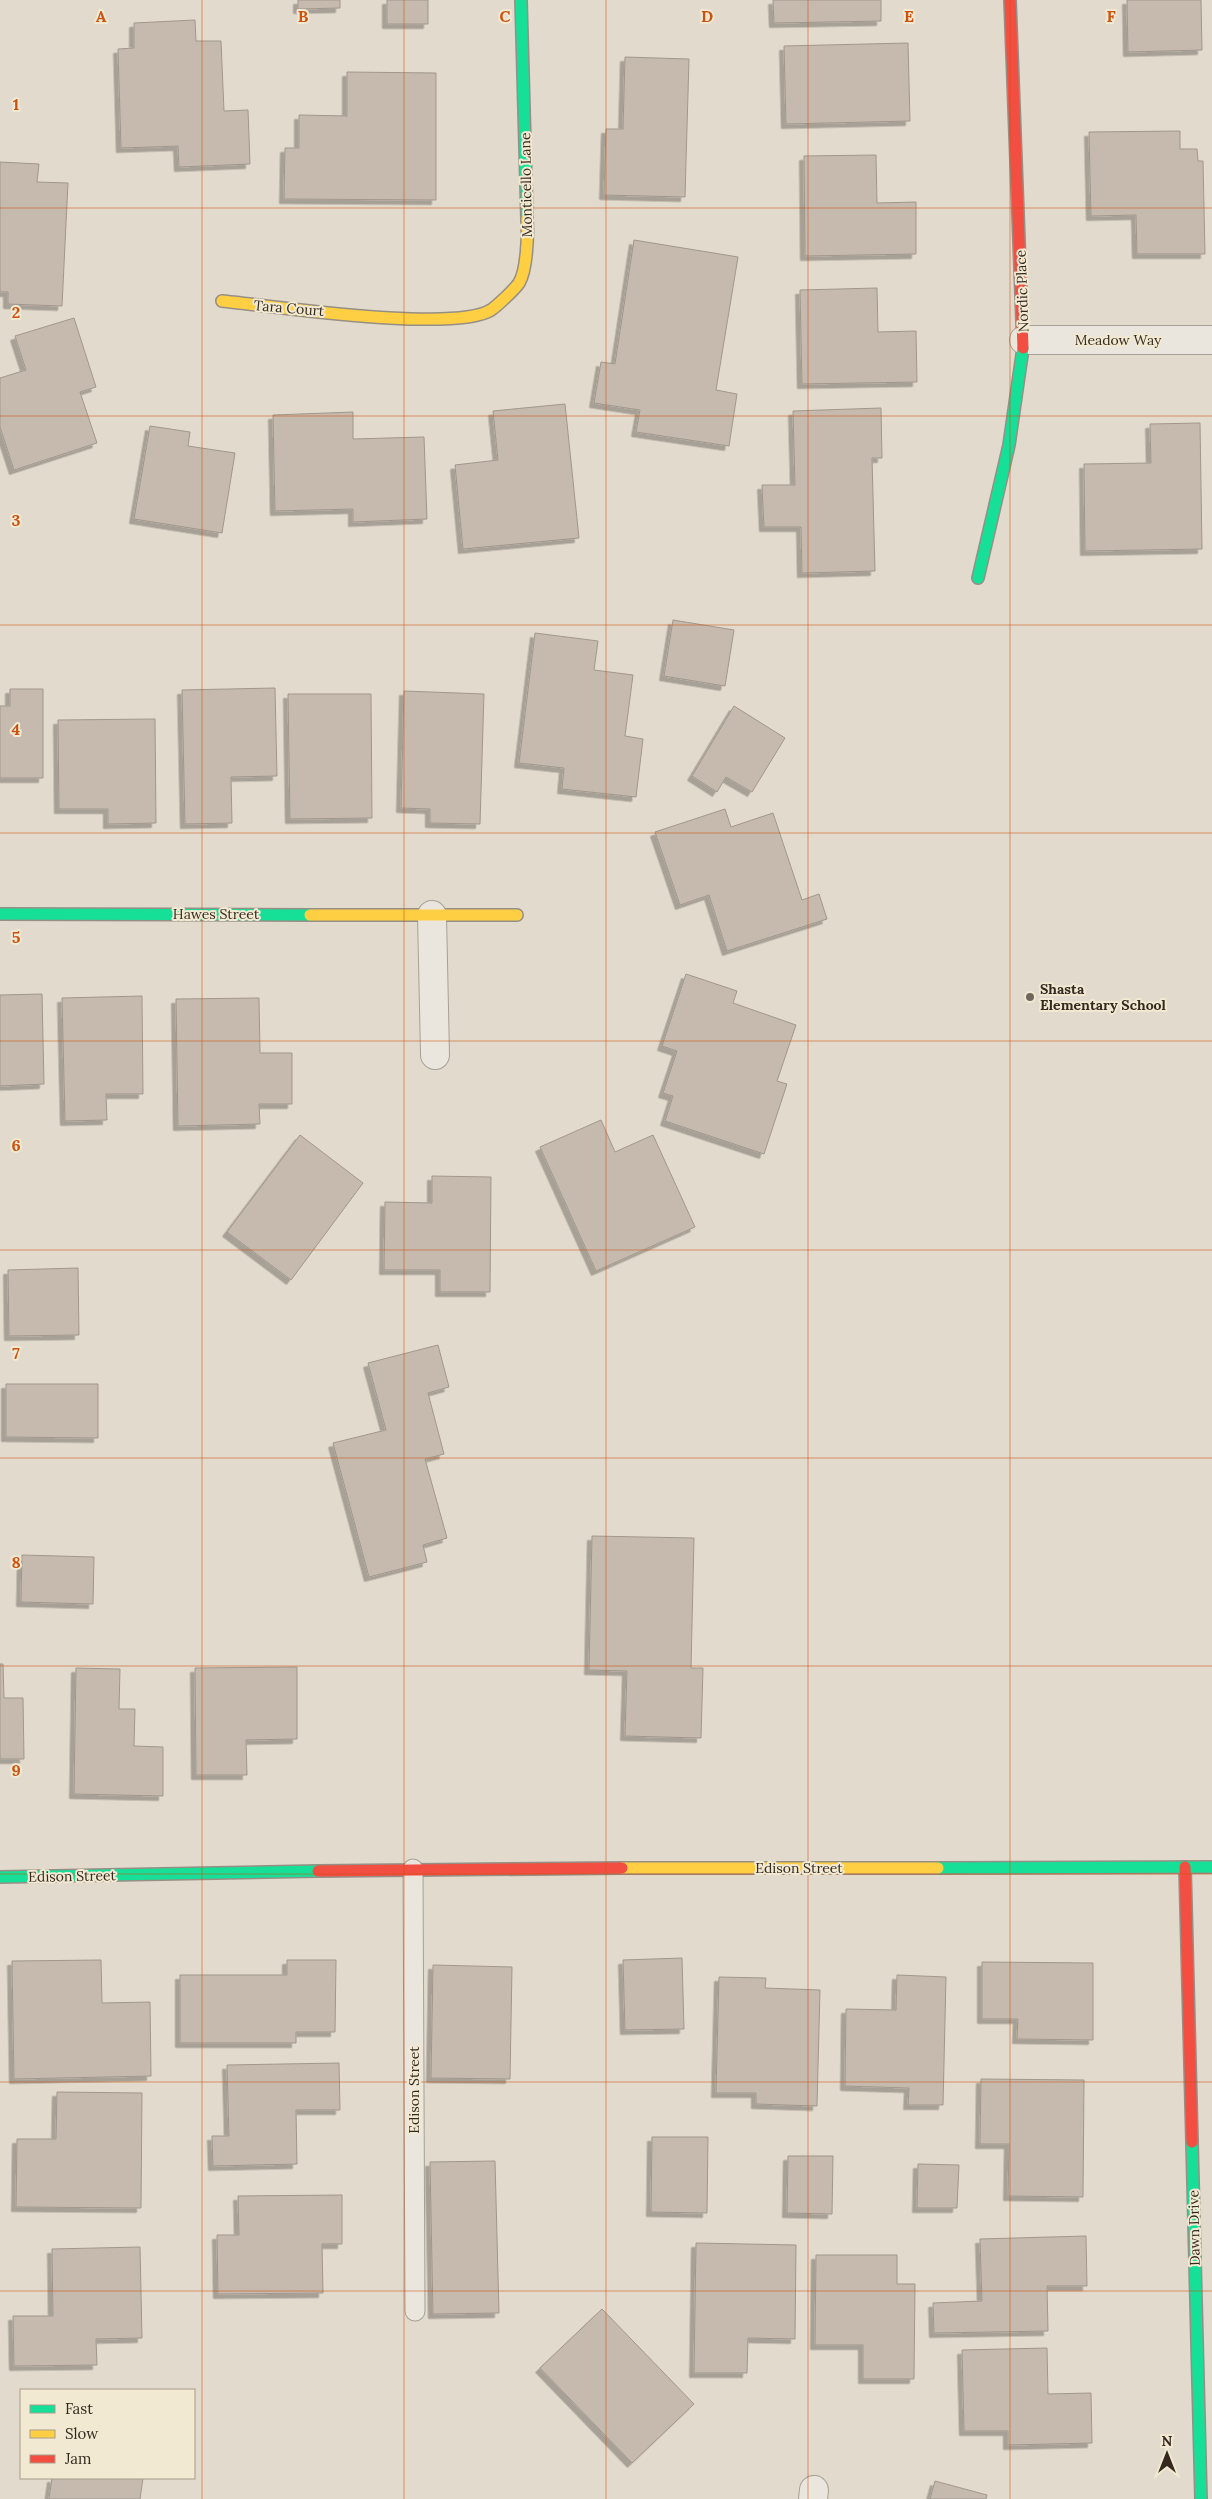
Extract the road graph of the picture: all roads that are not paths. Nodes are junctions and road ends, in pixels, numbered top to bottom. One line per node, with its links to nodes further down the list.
1 (521, 0): 4 (street, Monticello Lane)
2 (1010, 0): 5 (street, Nordic Place)
3 (222, 301): 4 (street, Tara Court)
4 (355, 314)
5 (1024, 340): 6 (street, Meadow Way); 7 (street, Nordic Place)
6 (1212, 340)
7 (978, 578)
8 (0, 914): 9 (street, Hawes Street)
9 (432, 914): 10 (street, Hawes Street); 11 (street)
10 (517, 914)
11 (435, 1055)
12 (1185, 1867): 13 (street, Edison Street); 14 (street, Edison Street); 17 (street, Dawn Drive)
13 (1212, 1867)
14 (414, 1869): 15 (street, Edison Street); 16 (lane, Edison Street)
15 (0, 1877)
16 (415, 2311)
17 (1200, 2499)

